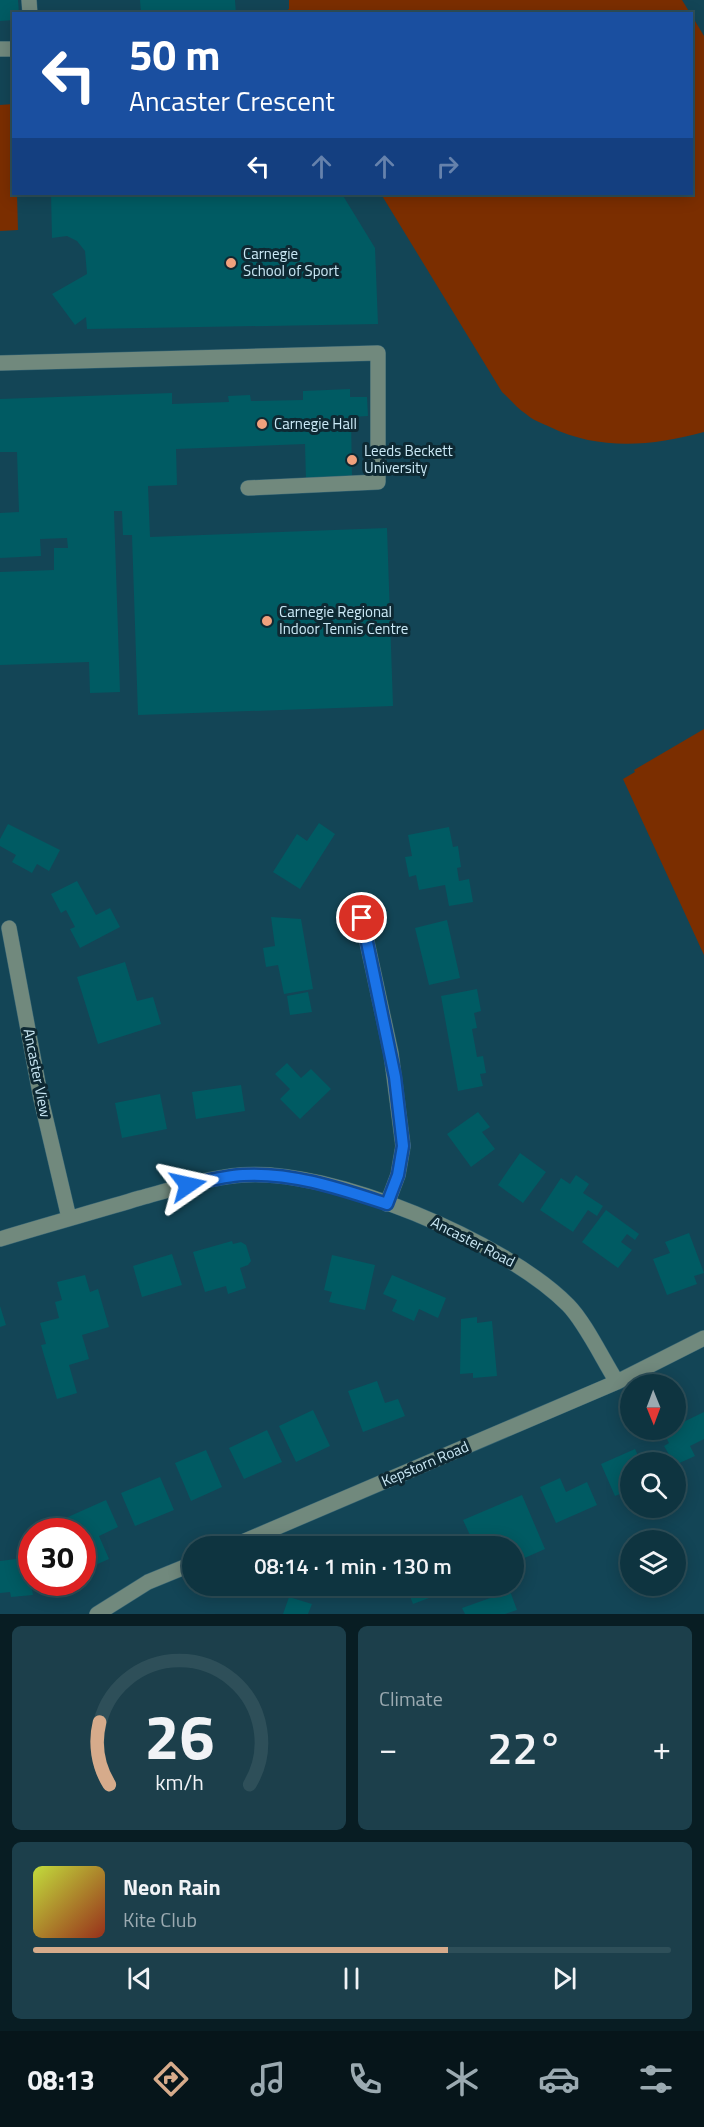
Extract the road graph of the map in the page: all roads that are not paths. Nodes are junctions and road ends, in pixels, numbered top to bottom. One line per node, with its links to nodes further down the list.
1 (0, 363): 2 (street)
2 (248, 488)
3 (362, 918): 5 (street)
4 (9, 928): 6 (street, Ancaster View)
5 (387, 1204): 6 (street, Ancaster Road); 9 (street, Ancaster Road)
6 (69, 1218): 7 (street, Ancaster Road)
7 (0, 1239)
8 (704, 1338): 9 (street, Kepstorn Road)
9 (617, 1382): 10 (street, Kepstorn Road)
10 (256, 1536)
11 (182, 1568): 12 (street)
12 (97, 1614)

